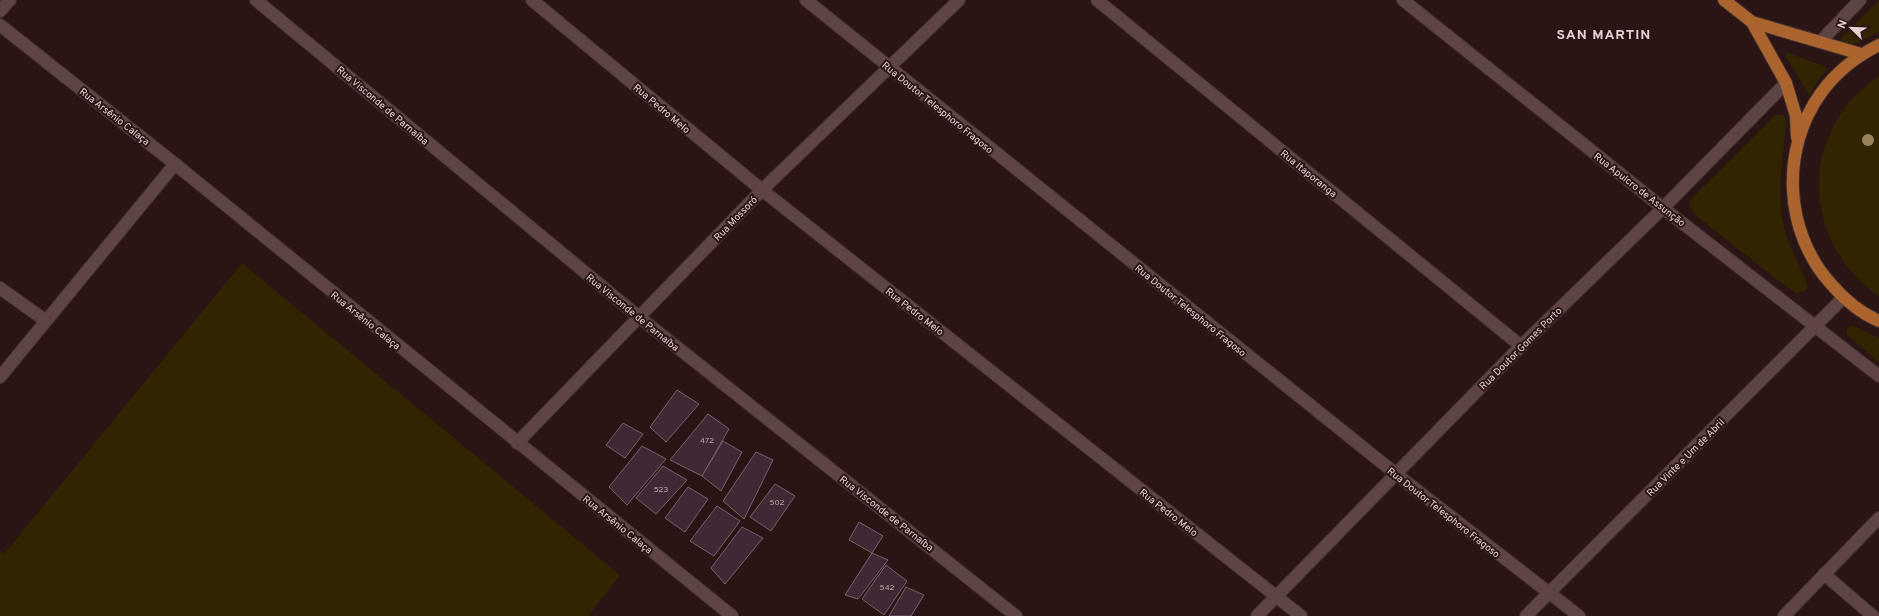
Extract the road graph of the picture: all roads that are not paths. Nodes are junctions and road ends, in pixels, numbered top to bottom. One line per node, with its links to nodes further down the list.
1 (10, 0): 10 (street)
2 (256, 0): 24 (street, Rua Visconde de Parnaíba)
3 (532, 0): 20 (street, Rua Pedro Melo)
4 (806, 0): 16 (street, Rua Doutor Telesphoro Fragoso)
5 (959, 0): 16 (street, Rua Mossoró)
6 (1097, 0): 28 (street, Rua Itaporanga)
7 (1403, 0): 21 (street, Rua Apulcro de Assunção)
8 (1724, 0): 11 (main road)
9 (1860, 0): 13 (street)
10 (0, 11)
11 (1752, 22): 13 (main road); 17 (main road)
12 (0, 25): 19 (street, Rua Arsênio Calaça)
13 (1820, 42): 15 (main road)
14 (1879, 45): 15 (main road)
15 (1861, 54): 18 (main road)
16 (890, 68): 20 (street, Rua Mossoró); 32 (street, Rua Doutor Telesphoro Fragoso)
17 (1786, 83): 18 (main road); 21 (street, Rua Doutor Gomes Porto)
18 (1797, 142): 23 (main road)
19 (175, 164): 26 (street); 31 (street, Rua Arsênio Calaça)
20 (762, 190): 24 (street, Rua Mossoró); 36 (street, Rua Pedro Melo)
21 (1663, 208): 27 (street, Rua Apulcro de Assunção); 28 (street, Rua Doutor Gomes Porto)
22 (0, 288): 26 (street)
23 (1843, 298): 25 (main road); 27 (street, Rua Vinte e Um de Abril)
24 (639, 317): 31 (street, Rua Mossoró); 38 (street, Rua Visconde de Parnaíba)
25 (1879, 321)
26 (46, 322): 30 (street)
27 (1816, 326): 29 (street, Rua Apulcro de Assunção); 35 (street, Rua Vinte e Um de Abril)
28 (1521, 346): 32 (street, Rua Doutor Gomes Porto)
29 (1879, 376)
30 (0, 378)
31 (517, 443): 37 (street, Rua Arsênio Calaça)
32 (1396, 474): 35 (street, Rua Doutor Telesphoro Fragoso); 36 (street, Rua Doutor Gomes Porto)
33 (1879, 518): 34 (street)
34 (1824, 574): 43 (street); 44 (street)
35 (1548, 593): 41 (street, Rua Vinte e Um de Abril); 42 (street, Rua Doutor Telesphoro Fragoso)
36 (1276, 596): 39 (street, Rua Doutor Gomes Porto); 40 (street, Rua Pedro Melo)
37 (732, 616)
38 (1016, 616)
39 (1257, 616)
40 (1301, 616)
41 (1526, 616)
42 (1579, 616)
43 (1784, 616)
44 (1873, 616)

